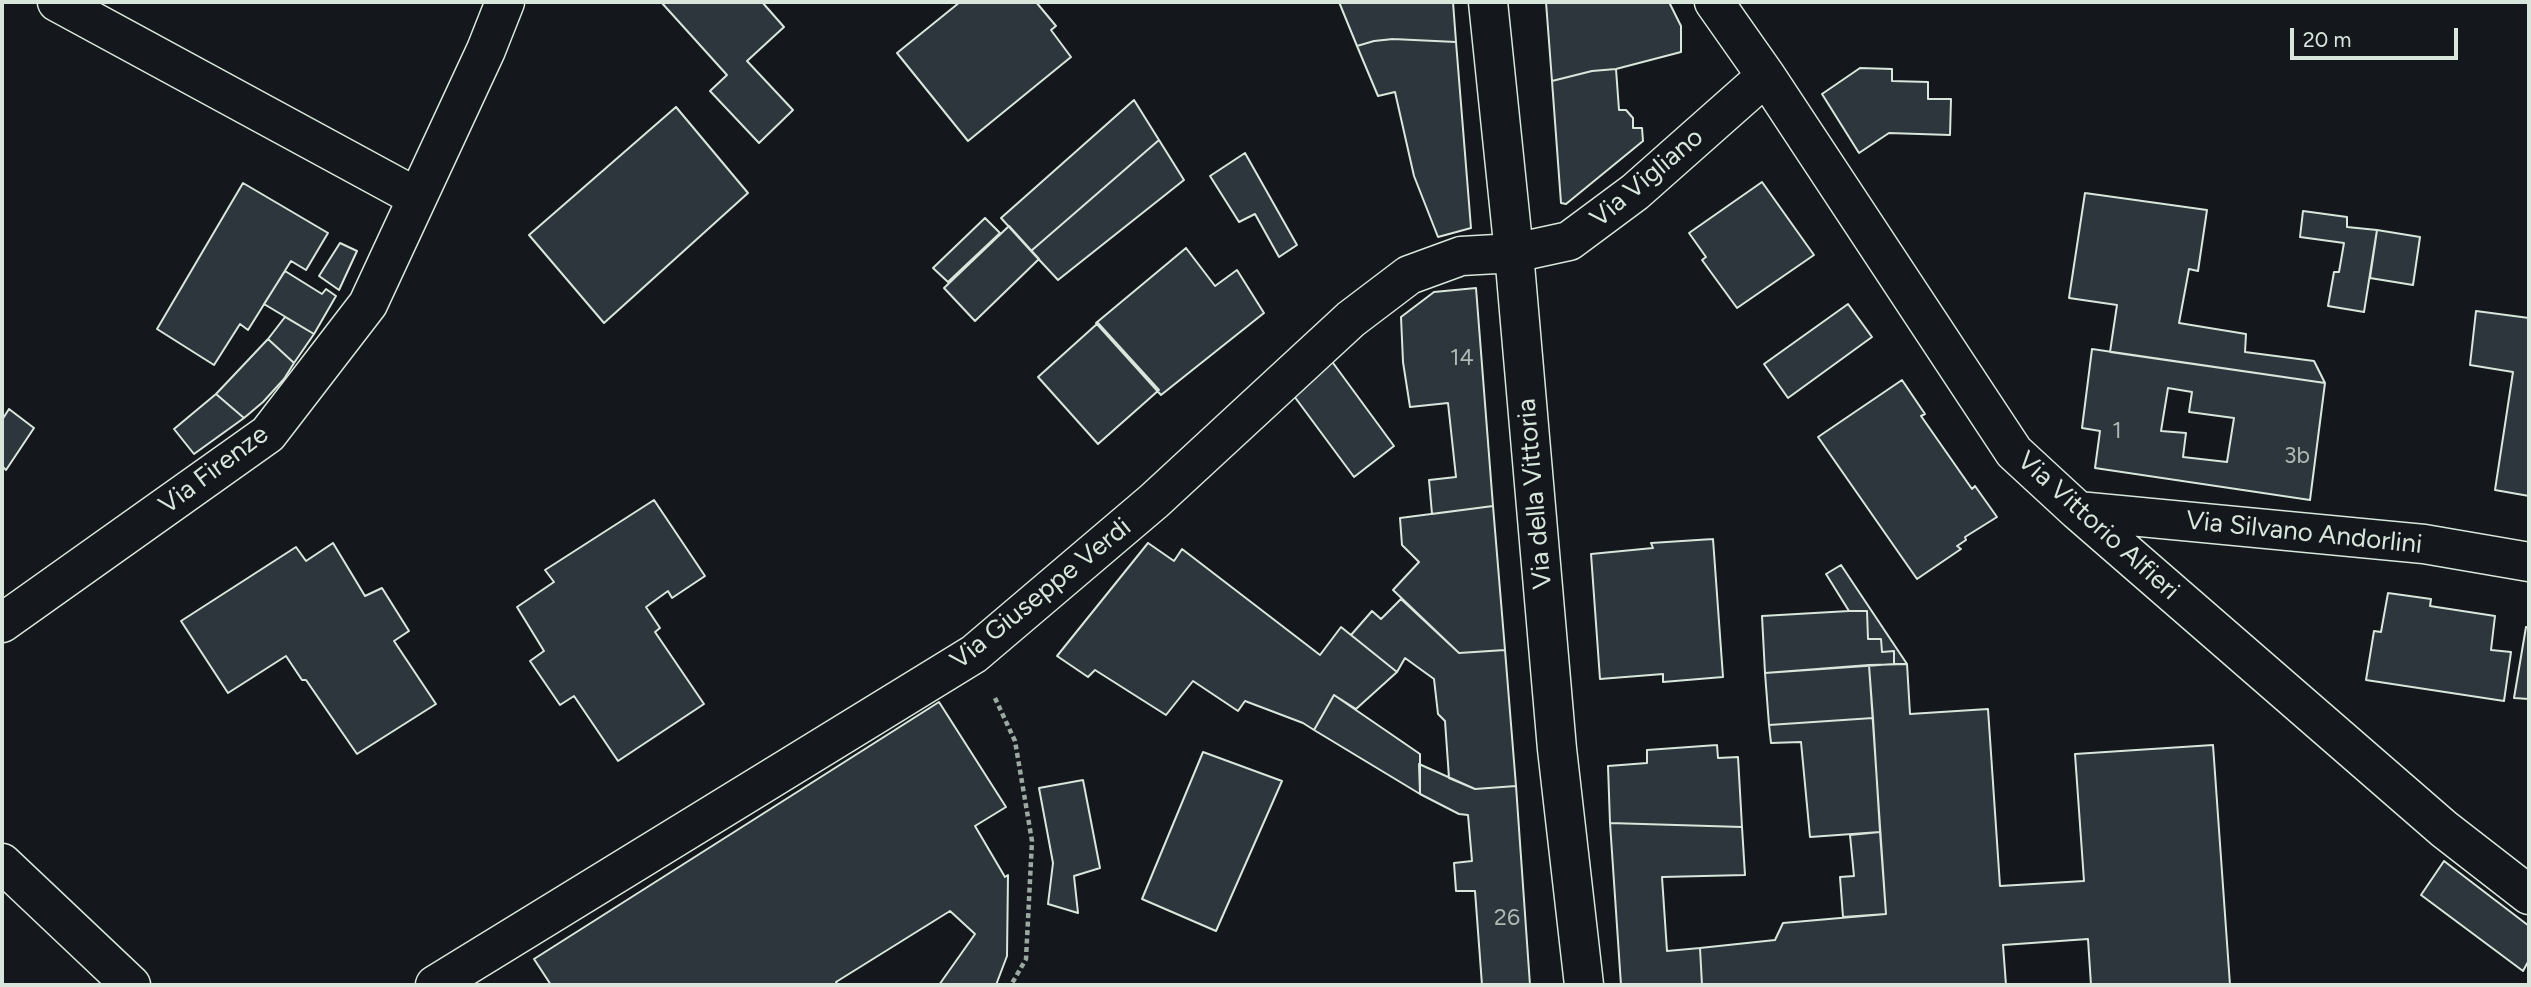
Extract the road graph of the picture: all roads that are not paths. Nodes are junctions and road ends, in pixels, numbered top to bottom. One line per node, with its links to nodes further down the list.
1 (57, 2): 6 (street)
2 (505, 2): 6 (street, Via Firenze)
3 (1488, 2): 7 (street, Via della Vittoria)
4 (1714, 2): 5 (street, Via Vittorio Alfieri)
5 (1766, 76): 7 (street, Via Vigliano); 8 (street, Via Vittorio Alfieri)
6 (416, 197): 10 (street, Via Firenze)
7 (1514, 253): 14 (street, Via Giuseppe Verdi); 15 (street, Via della Vittoria)
8 (2078, 511): 9 (street, Via Silvano Andorlini); 12 (street, Via Vittorio Alfieri)
9 (2529, 562)
10 (2, 624)
11 (2, 863): 13 (street)
12 (2529, 895)
13 (131, 985)
14 (435, 985)
15 (1584, 985)

